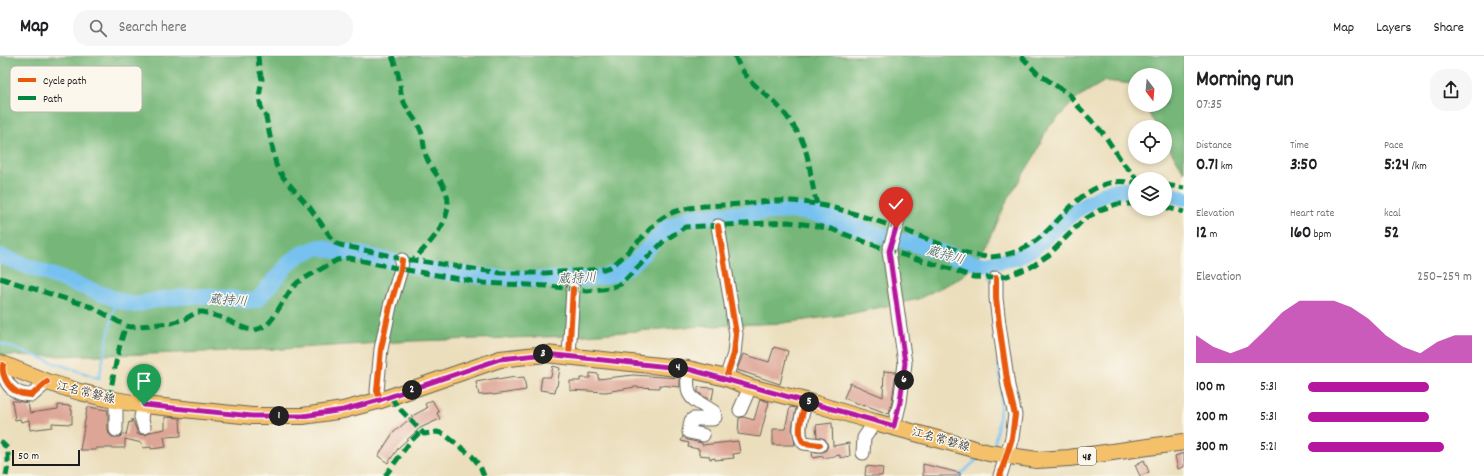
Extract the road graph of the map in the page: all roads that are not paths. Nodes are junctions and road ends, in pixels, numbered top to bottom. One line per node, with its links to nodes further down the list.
1 (898, 220): 17 (street)
2 (718, 226): 9 (street)
3 (402, 260): 12 (street)
4 (996, 278): 24 (street)
5 (573, 289): 6 (street)
6 (569, 356): 8 (main road, 江名常磐線 / 48); 12 (main road, 江名常磐線 / 48)
7 (1, 364): 11 (main road, 江名常磐線 / 48)
8 (688, 369): 9 (main road, 江名常磐線 / 48); 20 (street)
9 (726, 378): 10 (main road, 江名常磐線 / 48)
10 (750, 387): 13 (main road, 江名常磐線 / 48); 15 (street)
11 (116, 400): 14 (main road, 江名常磐線 / 48); 19 (street)
12 (380, 400): 14 (main road, 江名常磐線 / 48)
13 (806, 401): 16 (main road, 江名常磐線 / 48); 22 (street)
14 (144, 405): 18 (street)
15 (740, 410)
16 (875, 422): 17 (main road, 江名常磐線 / 48); 23 (street)
17 (894, 426): 24 (main road, 江名常磐線 / 48)
18 (144, 427)
19 (116, 430)
20 (703, 435)
21 (1184, 442): 24 (main road, 江名常磐線 / 48)
22 (820, 444)
23 (863, 453)
24 (1006, 456): 25 (street)
25 (1000, 476)

